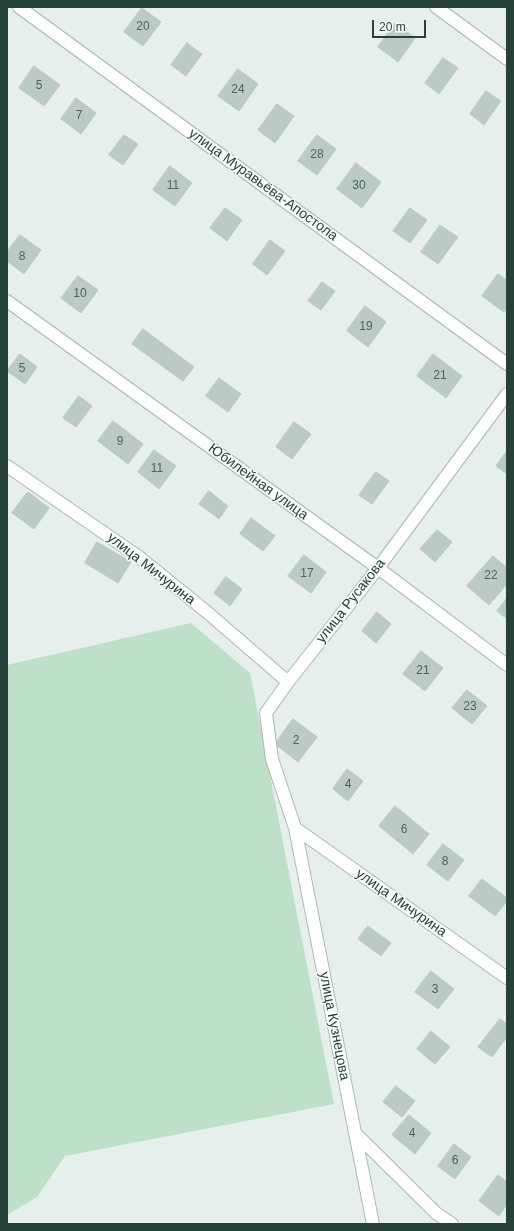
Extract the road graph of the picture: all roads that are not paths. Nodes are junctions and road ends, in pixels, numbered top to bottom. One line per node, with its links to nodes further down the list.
1 (19, 7): 5 (street, улица Муравьёва-Апостола)
2 (436, 7): 3 (street)
3 (507, 59)
4 (7, 300): 8 (street, Юбилейная улица)
5 (507, 364)
6 (507, 394): 8 (street, улица Русакова)
7 (7, 466): 10 (street, улица Мичурина)
8 (378, 568): 9 (street, Юбилейная улица); 10 (street, улица Русакова)
9 (507, 665)
10 (288, 682): 11 (street, улица Русакова)
11 (295, 828): 12 (street, улица Мичурина); 13 (street, улица Кузнецова)
12 (507, 978)
13 (354, 1133): 14 (street, улица Кузнецова); 15 (street)
14 (373, 1224)
15 (452, 1224)

